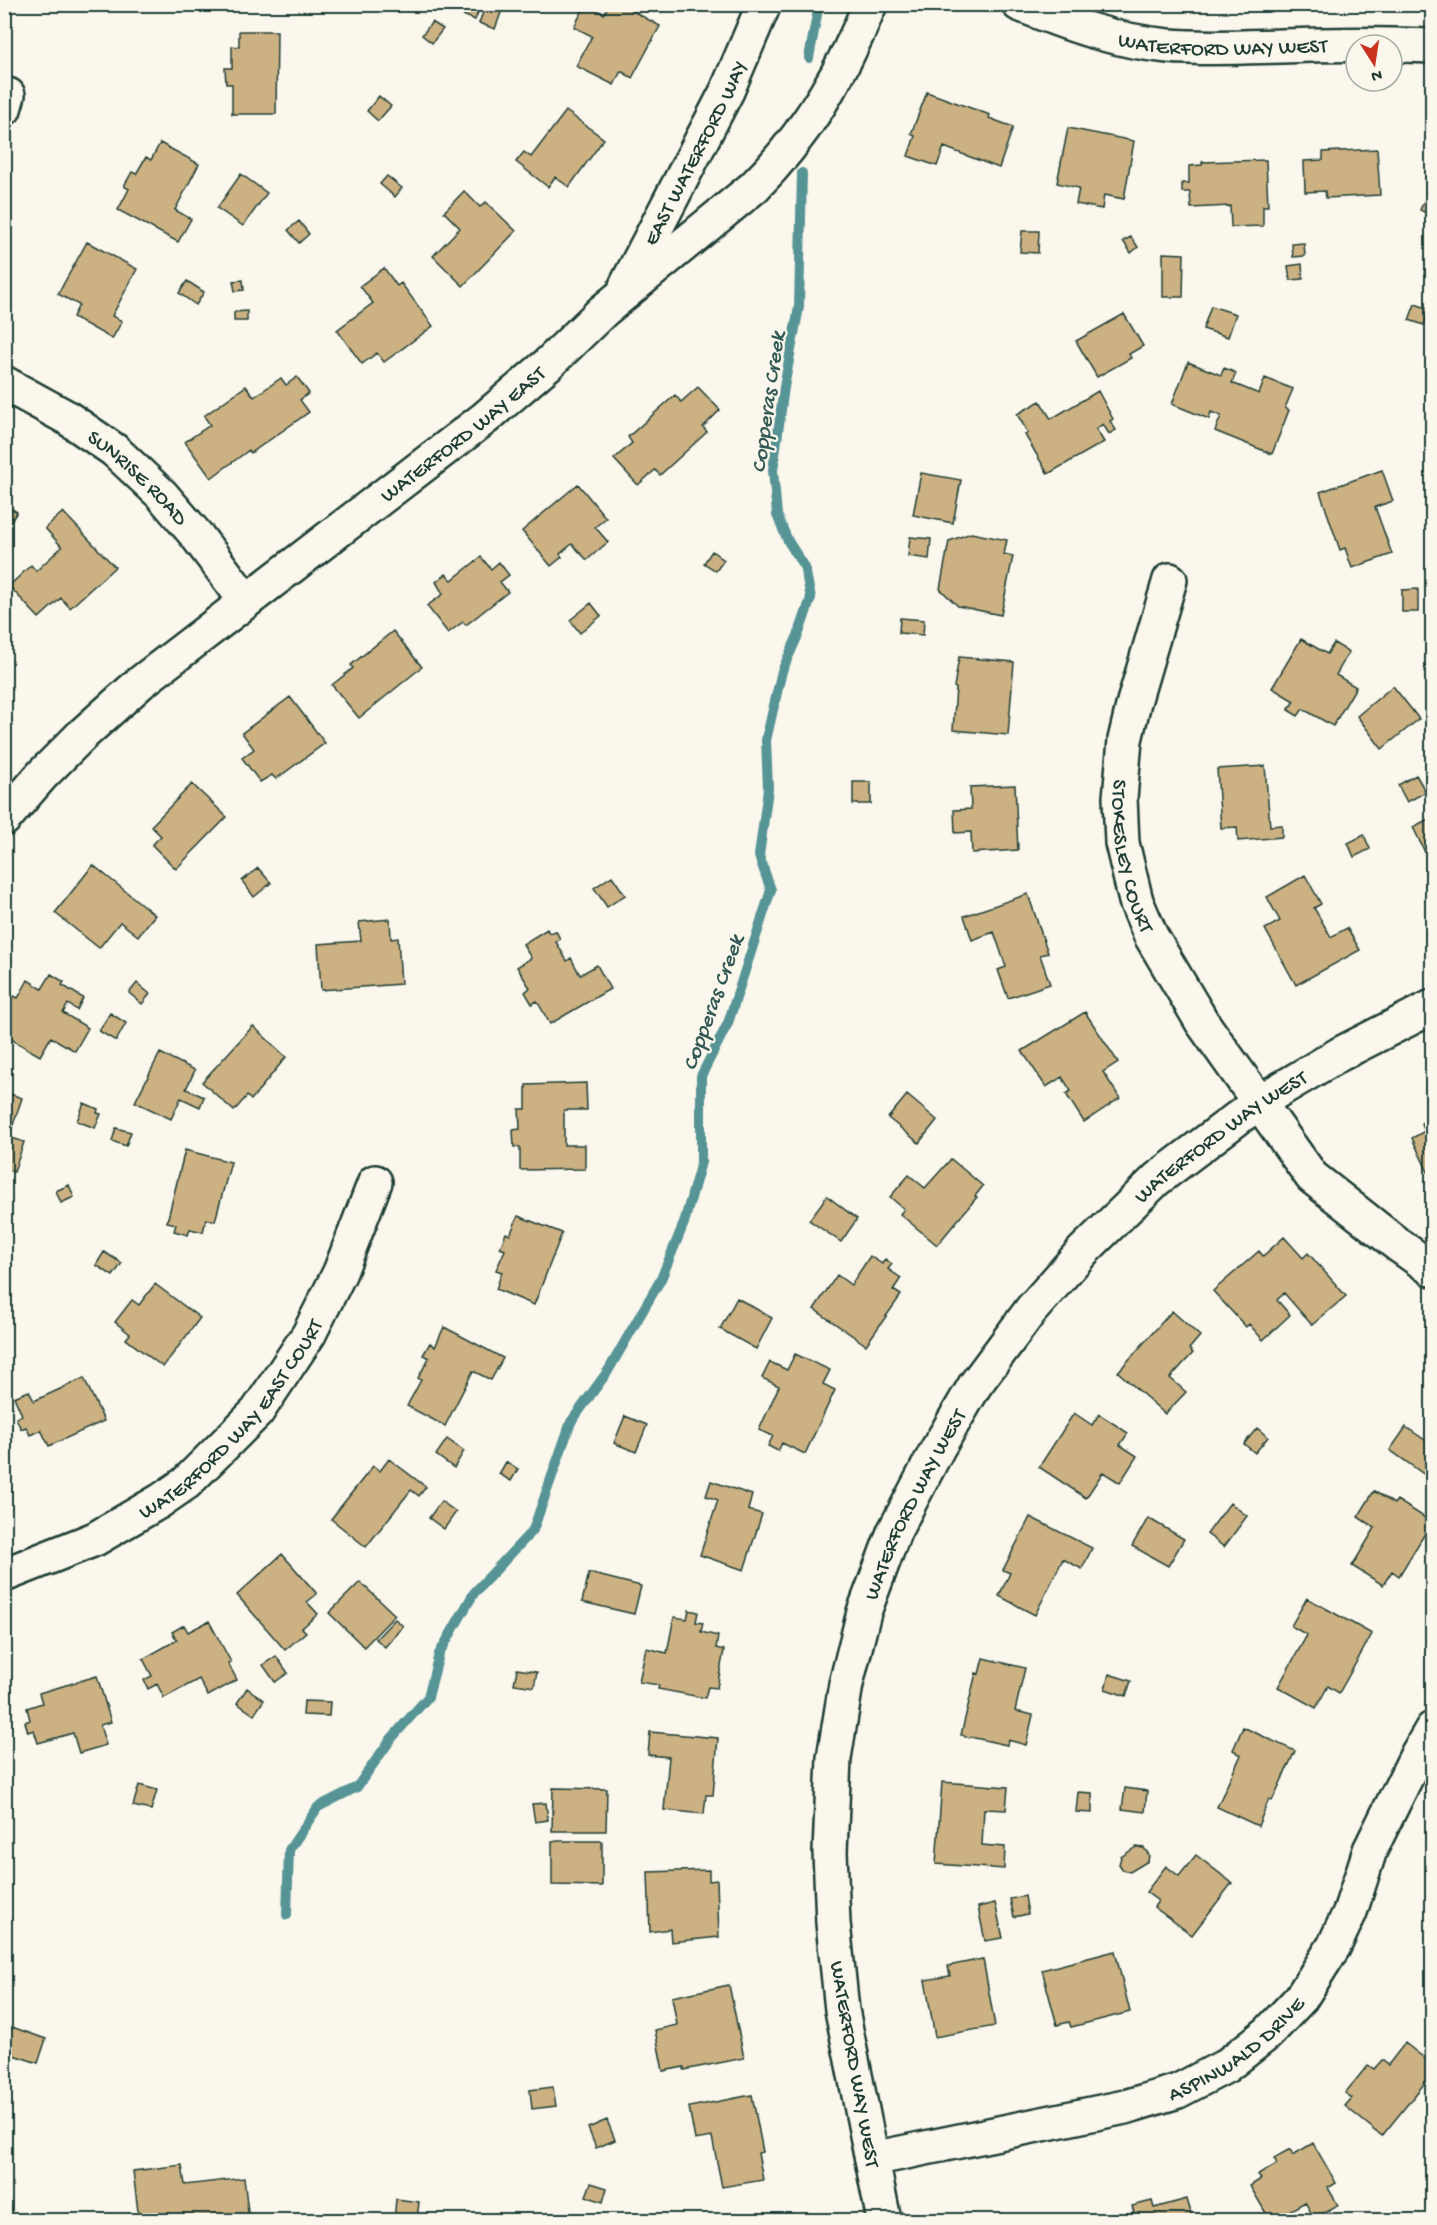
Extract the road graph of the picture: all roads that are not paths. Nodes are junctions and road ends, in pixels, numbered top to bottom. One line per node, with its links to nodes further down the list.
1 (764, 4): 5 (street, EAST WATERFORD WAY)
2 (870, 4): 5 (street, WATERFORD WAY EAST)
3 (1019, 4): 4 (street, WATERFORD WAY WEST)
4 (1432, 46)
5 (619, 298): 8 (street, WATERFORD WAY EAST)
6 (4, 383): 8 (street, SUNRISE ROAD)
7 (1170, 580): 11 (street, STOKESLEY COURT)
8 (246, 601): 9 (street, WATERFORD WAY EAST)
9 (4, 819)
10 (1432, 1007): 11 (street, WATERFORD WAY WEST)
11 (1259, 1102): 13 (street, STOKESLEY COURT); 16 (street, WATERFORD WAY WEST)
12 (375, 1182): 14 (street, WATERFORD WAY EAST COURT)
13 (1432, 1269)
14 (4, 1575)
15 (1432, 1729): 16 (street, ASPINWALD DRIVE)
16 (872, 2159): 17 (street, WATERFORD WAY WEST)
17 (884, 2220)

